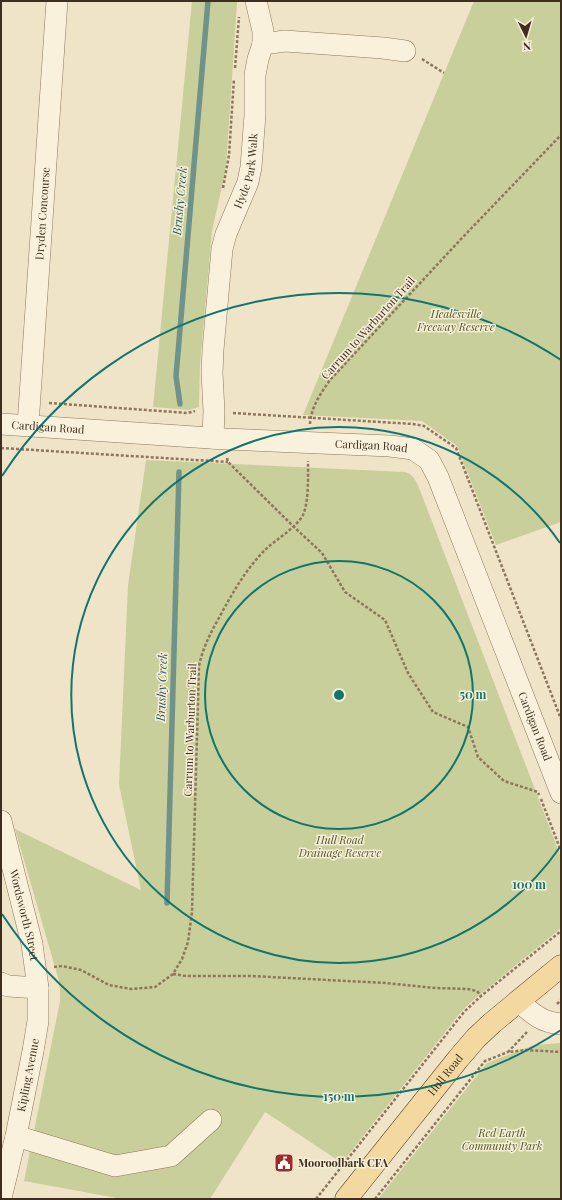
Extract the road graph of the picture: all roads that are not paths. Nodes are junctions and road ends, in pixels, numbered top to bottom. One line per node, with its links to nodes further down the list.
1 (57, 1): 6 (street, Dryden Concourse)
2 (256, 1): 3 (street)
3 (263, 44): 4 (street); 7 (street, Hyde Park Walk)
4 (405, 51)
5 (1, 424): 6 (street, Cardigan Road)
6 (28, 425): 7 (street, Cardigan Road)
7 (213, 438): 8 (street, Cardigan Road)
8 (561, 793)
9 (1, 821): 11 (street, Wordsworth Street)
10 (561, 966): 13 (main road, Hull Road)
11 (37, 979): 12 (street); 16 (street, Kipling Avenue)
12 (1, 983)
13 (518, 1001): 14 (street); 18 (main road, Hull Road)
14 (561, 1024)
15 (211, 1120): 16 (street)
16 (16, 1136): 17 (street, Kipling Avenue)
17 (1, 1198)
18 (346, 1199)

